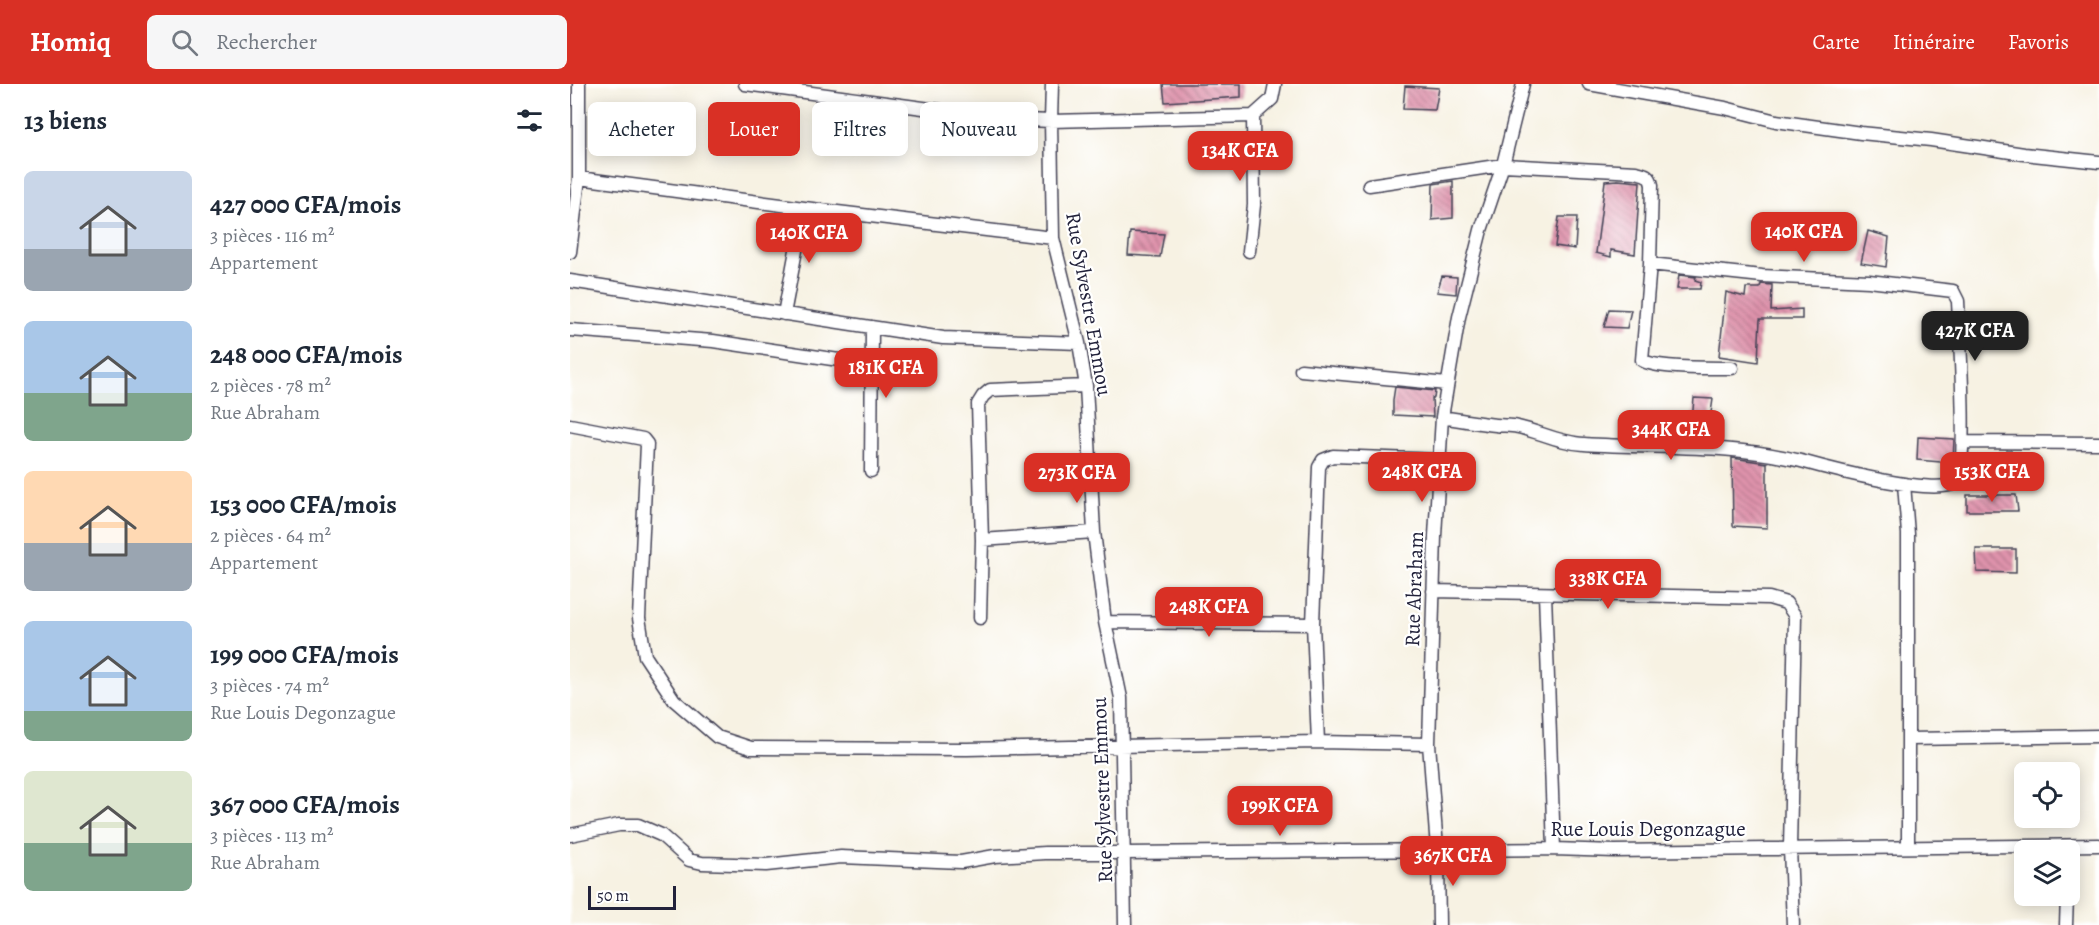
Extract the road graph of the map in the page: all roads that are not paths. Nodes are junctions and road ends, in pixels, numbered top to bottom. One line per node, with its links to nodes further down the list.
1 (579, 84): 11 (street)
2 (745, 84): 8 (street)
3 (1052, 84): 8 (street, Rue Sylvestre Emmou)
4 (1275, 84): 7 (street)
5 (1523, 84): 10 (street, Rue Abraham)
6 (1589, 84): 9 (street)
7 (1253, 116): 8 (street); 15 (street)
8 (1050, 121): 14 (street, Rue Sylvestre Emmou)
9 (2099, 162)
10 (1503, 165): 12 (street); 17 (street); 26 (street, Rue Abraham)
11 (579, 178): 13 (street); 16 (street)
12 (1370, 185)
13 (804, 208): 14 (street); 19 (street)
14 (1053, 238): 22 (street, Rue Sylvestre Emmou)
15 (1249, 251)
16 (570, 252)
17 (1650, 264): 24 (street); 30 (street)
18 (570, 281): 19 (street)
19 (784, 314): 20 (street)
20 (872, 327): 22 (street); 23 (street)
21 (570, 330): 23 (street)
22 (1079, 343): 27 (street, Rue Sylvestre Emmou)
23 (872, 365): 33 (street)
24 (1732, 369)
25 (1301, 370): 26 (street)
26 (1447, 384): 28 (street, Rue Abraham)
27 (1086, 386): 35 (street, Rue Sylvestre Emmou); 36 (street)
28 (1442, 417): 32 (street, Rue Abraham); 34 (street)
29 (570, 425): 46 (street)
30 (1963, 442): 31 (street); 34 (street)
31 (2099, 443)
32 (1440, 460): 37 (street, Rue Abraham); 41 (street)
33 (871, 471)
34 (1905, 484): 43 (street)
35 (1094, 532): 36 (street); 40 (street, Rue Sylvestre Emmou)
36 (982, 540): 39 (street)
37 (1433, 591): 38 (street); 45 (street, Rue Abraham)
38 (1545, 594): 52 (street); 53 (street)
39 (981, 618)
40 (1105, 622): 41 (street); 46 (street, Rue Sylvestre Emmou)
41 (1313, 624): 44 (street)
42 (2099, 735): 43 (street)
43 (1909, 739): 49 (street)
44 (1318, 742): 45 (street); 46 (street)
45 (1429, 744): 54 (street, Rue Abraham)
46 (1122, 745): 55 (street, Rue Sylvestre Emmou)
47 (570, 835): 55 (street, Rue Louis Degonzague)
48 (2099, 845): 51 (street, Rue Louis Degonzague)
49 (1908, 846): 50 (street, Rue Louis Degonzague); 52 (street, Rue Louis Degonzague)
50 (2014, 847)
51 (2080, 847)
52 (1790, 848): 53 (street, Rue Louis Degonzague); 59 (street)
53 (1554, 849): 54 (street, Rue Louis Degonzague)
54 (1437, 851): 55 (street, Rue Louis Degonzague); 58 (street, Rue Abraham)
55 (1125, 854): 57 (street, Rue Sylvestre Emmou)
56 (2067, 906): 60 (street)
57 (1125, 925)
58 (1438, 925)
59 (1793, 925)
60 (2066, 925)

